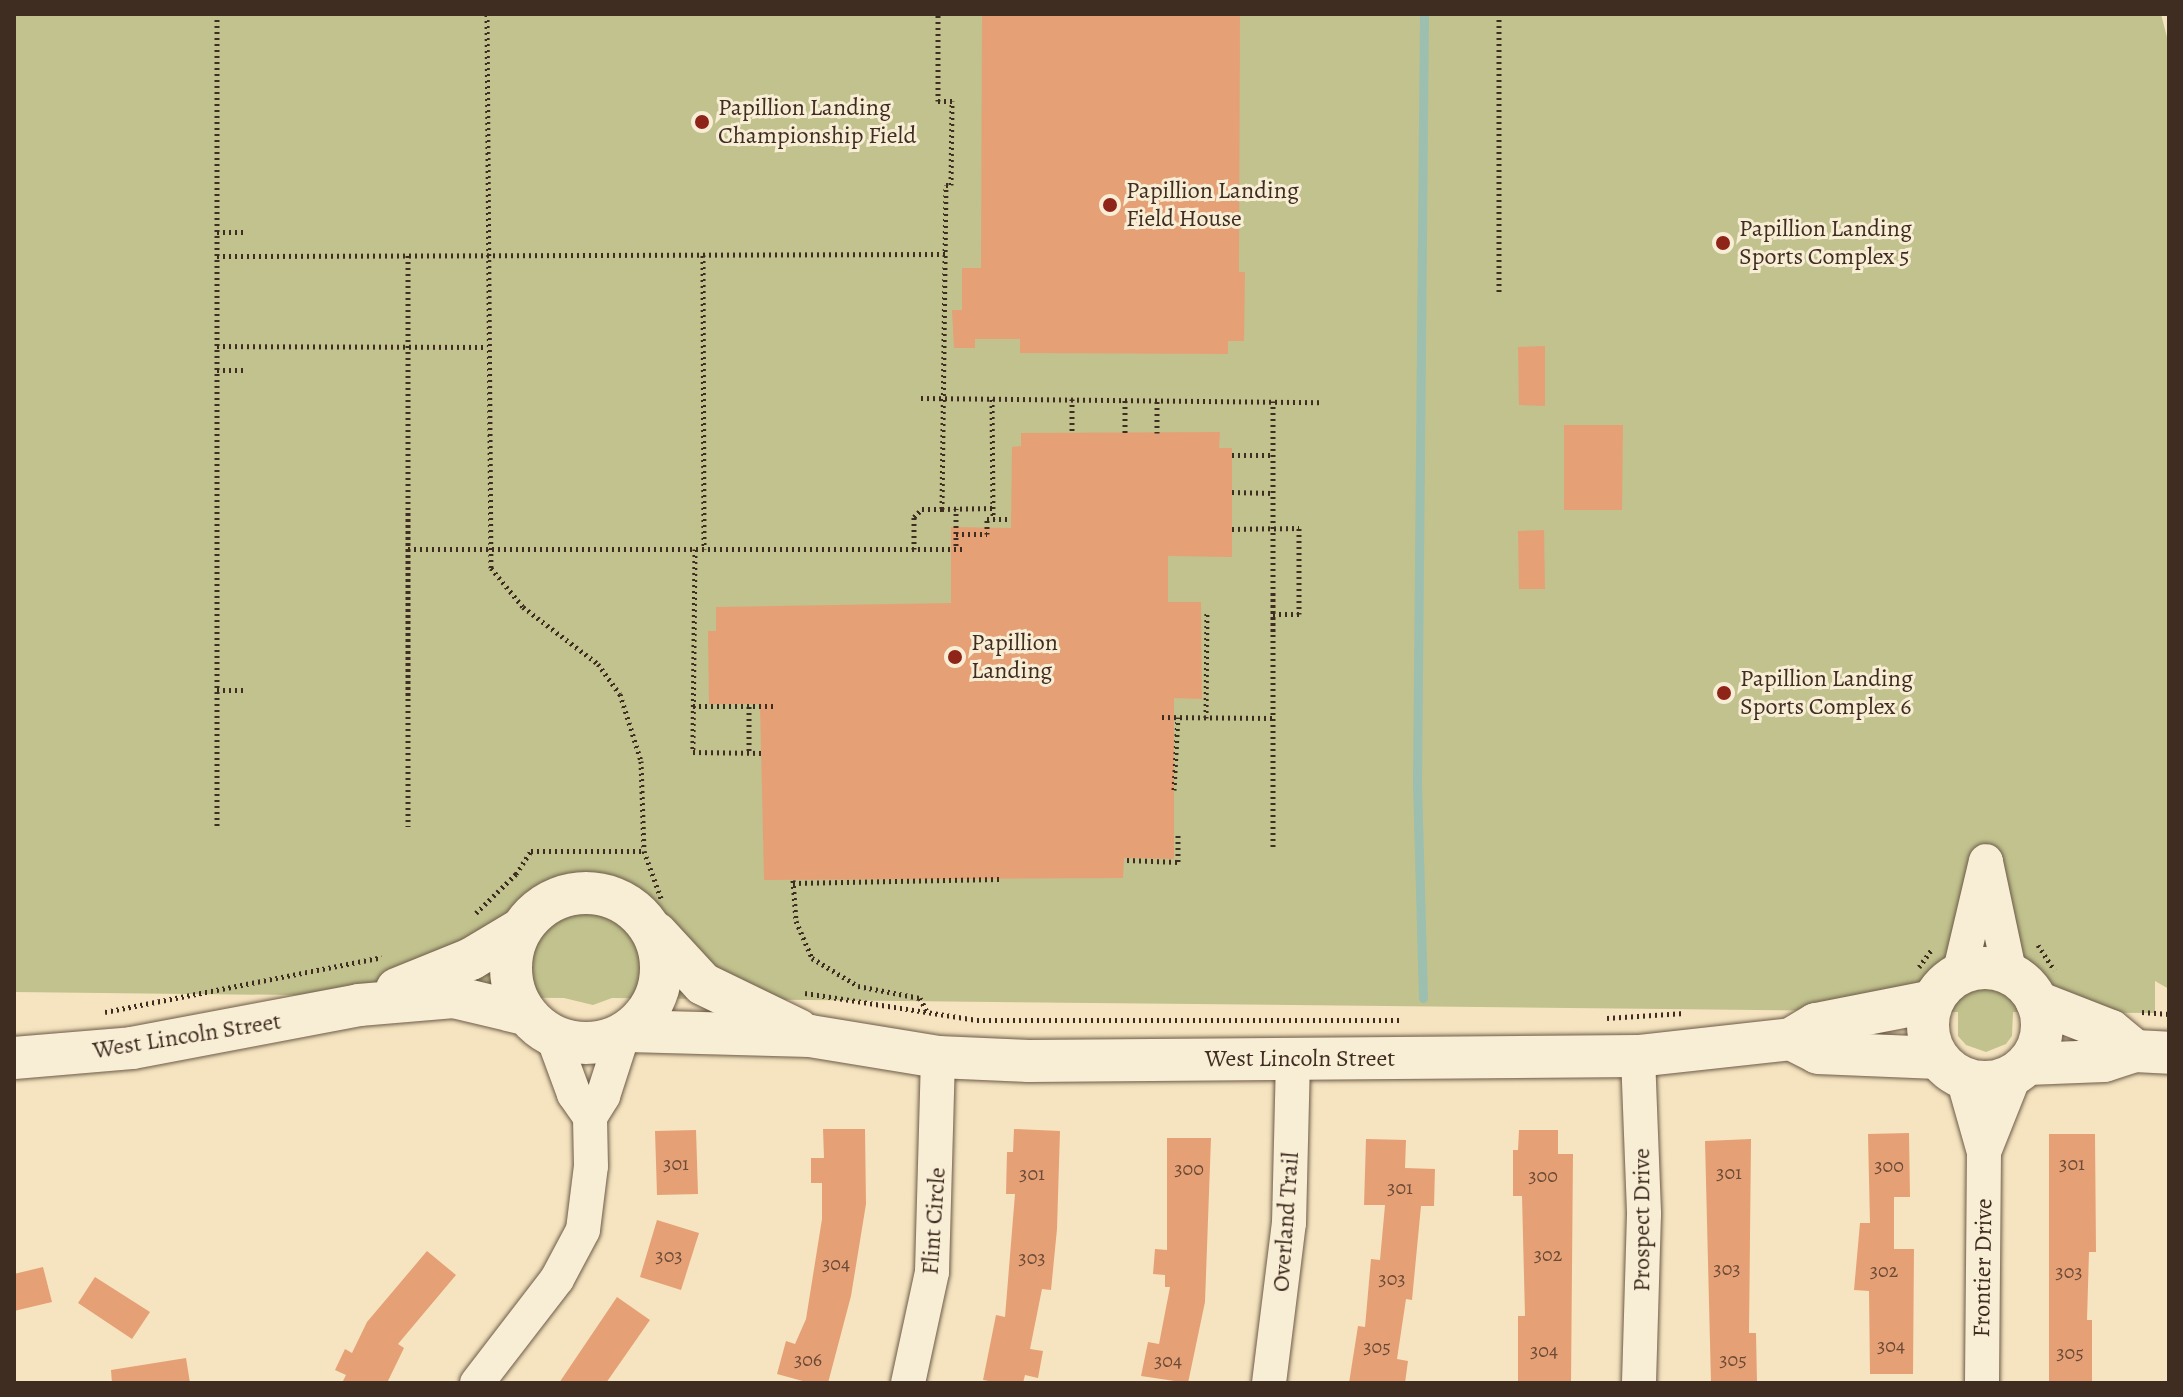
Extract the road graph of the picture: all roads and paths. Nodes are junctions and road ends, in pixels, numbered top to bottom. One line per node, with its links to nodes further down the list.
1 (217, 14): 5 (path)
2 (487, 14): 9 (path)
3 (938, 14): 7 (path)
4 (1499, 14): 12 (path)
5 (217, 232): 6 (path); 11 (path)
6 (246, 232)
7 (945, 254): 10 (path); 19 (path)
8 (408, 255): 9 (path); 11 (path); 14 (path)
9 (487, 255): 10 (path); 15 (path)
10 (703, 255): 44 (path)
11 (217, 256): 13 (path)
12 (1499, 294)
13 (217, 346): 14 (path); 16 (path)
14 (408, 347): 15 (path); 41 (path)
15 (487, 347): 42 (path)
16 (217, 370): 17 (path); 48 (path)
17 (247, 370)
18 (921, 398): 19 (path)
19 (943, 398): 20 (path); 35 (path)
20 (992, 399): 21 (path); 34 (path)
21 (1072, 399): 22 (path); 26 (path)
22 (1125, 400): 23 (path); 27 (path)
23 (1157, 400): 24 (path); 28 (path)
24 (1273, 401): 25 (path); 30 (path)
25 (1323, 402)
26 (1072, 433)
27 (1125, 433)
28 (1157, 433)
29 (1232, 455): 30 (path)
30 (1273, 455): 32 (path)
31 (1232, 492): 32 (path)
32 (1273, 493): 38 (path)
33 (956, 508): 34 (path); 35 (path); 40 (path)
34 (993, 508): 36 (path)
35 (942, 509): 45 (path)
36 (993, 519): 37 (path); 40 (path)
37 (1011, 519)
38 (1273, 528): 39 (path); 47 (path); 47 (path)
39 (1232, 529)
40 (956, 534): 45 (path)
41 (408, 549): 42 (path); 61 (path)
42 (488, 549): 43 (path); 64 (path)
43 (695, 549): 44 (path); 50 (path)
44 (704, 549): 45 (path)
45 (914, 549)
46 (1207, 612): 55 (path)
47 (1273, 614): 56 (path)
48 (217, 690): 49 (path); 60 (path)
49 (246, 690)
50 (693, 706): 51 (path); 57 (path)
51 (749, 706): 52 (path); 57 (path)
52 (774, 706)
53 (1162, 717): 54 (path)
54 (1178, 717): 55 (path); 59 (path)
55 (1206, 718): 56 (path)
56 (1273, 718): 63 (path)
57 (749, 753): 58 (path)
58 (763, 753)
59 (1174, 790)
60 (217, 826)
61 (408, 827)
62 (1178, 834): 65 (path)
63 (1273, 849)
64 (644, 851): 67 (path); 68 (path)
65 (1127, 860)
66 (999, 879): 77 (path)
67 (660, 919): 70 (street); 83 (street); 84 (street, West Lincoln Street)
68 (469, 920)
69 (1985, 921): 72 (street); 72 (path); 73 (street); 73 (path)
70 (521, 929): 75 (street, West Lincoln Street); 82 (street)
71 (393, 955): 78 (path)
72 (1936, 982): 73 (street); 86 (street, West Lincoln Street); 91 (street)
73 (2036, 985): 85 (street); 92 (street)
74 (792, 988): 77 (path)
75 (359, 1005): 82 (street, West Lincoln Street); 89 (street, West Lincoln Street)
76 (1702, 1011): 80 (path)
77 (927, 1012): 81 (path)
78 (97, 1013)
79 (2169, 1014): 85 (path)
80 (1598, 1019)
81 (1415, 1020)
82 (539, 1025): 83 (street); 93 (street)
83 (625, 1032): 84 (street, West Lincoln Street); 93 (street)
84 (810, 1036): 88 (street, West Lincoln Street)
85 (2146, 1038): 92 (street)
86 (1791, 1039): 87 (street, West Lincoln Street); 91 (street, West Lincoln Street)
87 (1638, 1056): 90 (street, West Lincoln Street); 98 (street, Prospect Drive)
88 (938, 1057): 90 (street, West Lincoln Street); 96 (street, Flint Circle)
89 (14, 1058)
90 (1293, 1060): 97 (street, Overland Trail)
91 (1950, 1068): 92 (street); 94 (street, Frontier Drive)
92 (2021, 1069): 94 (street, Frontier Drive)
93 (590, 1117): 95 (street)
94 (1984, 1152): 99 (street, Frontier Drive)
95 (477, 1383)
96 (908, 1383)
97 (1269, 1383)
98 (1639, 1383)
99 (1982, 1383)

